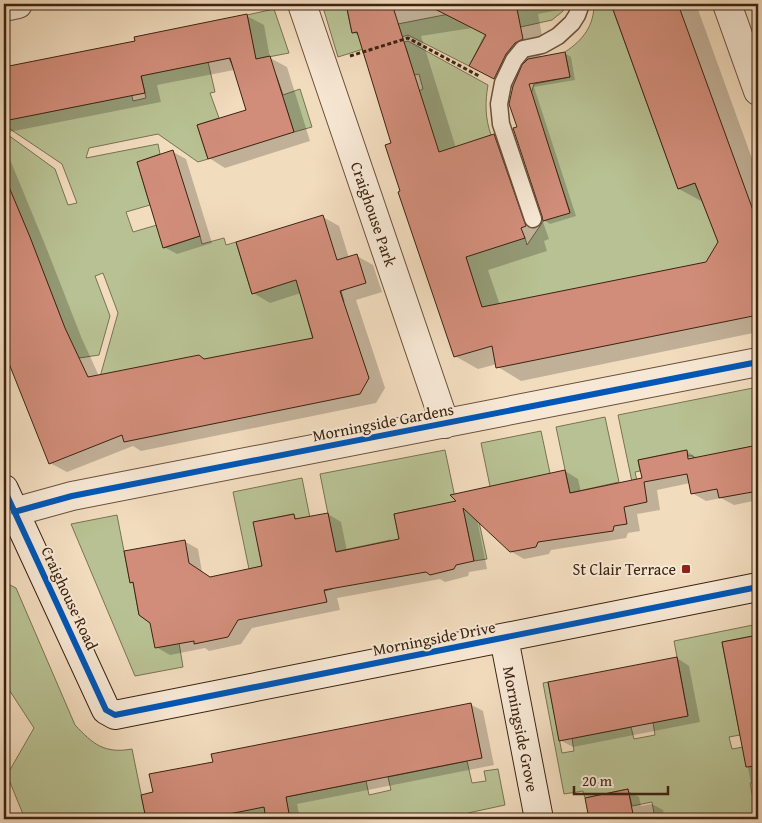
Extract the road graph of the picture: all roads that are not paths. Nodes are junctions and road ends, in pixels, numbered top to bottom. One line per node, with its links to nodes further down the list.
1 (18, 4): 5 (street)
2 (302, 4): 9 (street, Craighouse Park)
3 (581, 4): 7 (lane)
4 (727, 4): 6 (street)
5 (4, 6)
6 (758, 90)
7 (533, 220)
8 (758, 362): 9 (street, Morningside Gardens)
9 (445, 424): 10 (street, Morningside Gardens)
10 (9, 500): 13 (street, Craighouse Road)
11 (758, 587): 12 (street, Morningside Drive)
12 (504, 638): 13 (street, Morningside Drive); 14 (street, Morningside Grove)
13 (115, 716)
14 (539, 819)

